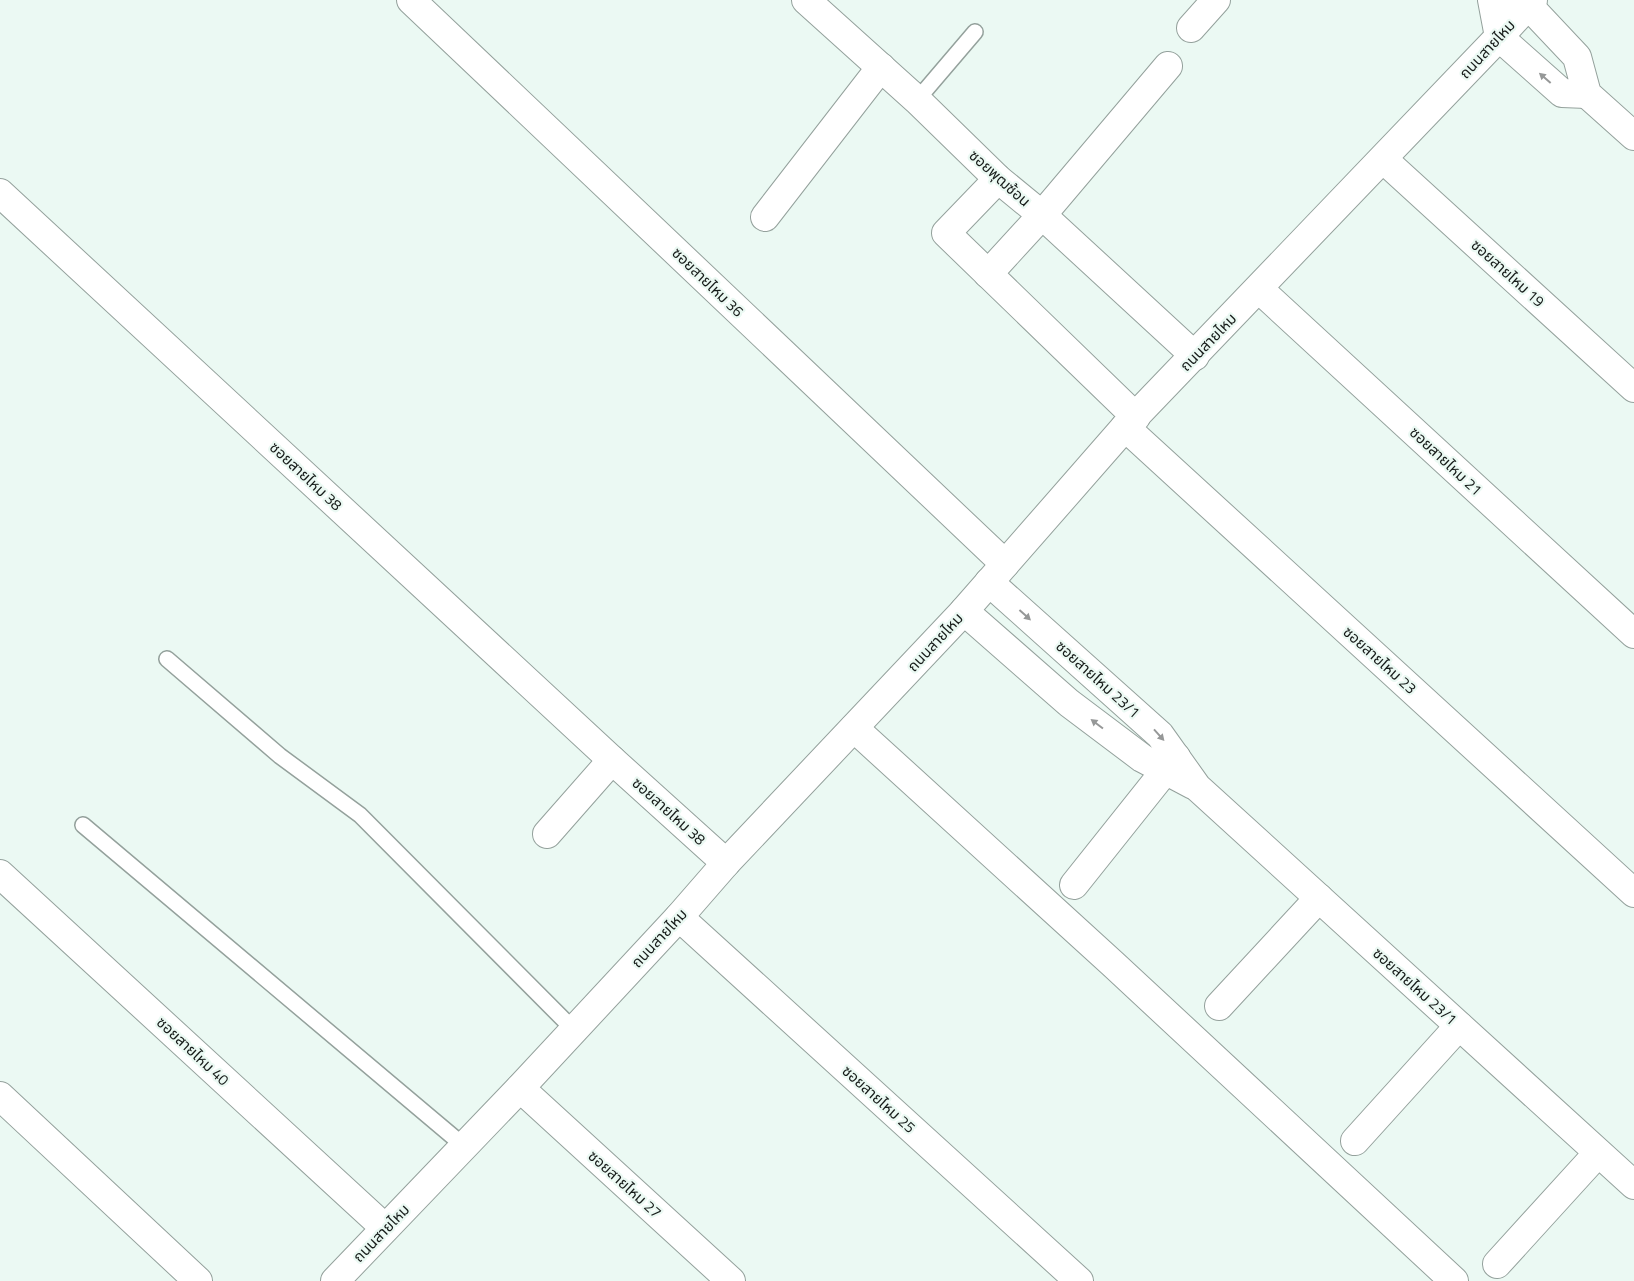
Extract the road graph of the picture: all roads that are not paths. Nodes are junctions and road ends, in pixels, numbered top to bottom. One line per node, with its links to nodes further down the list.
1 (411, 0): 24 (street, ซอยสายไหม 36)
2 (806, 0): 10 (street, ซอยพุฒซ้อน)
3 (1216, 0): 6 (street)
4 (1492, 0): 8 (street)
5 (1524, 2): 8 (street, ถนนสายไหม); 11 (street)
6 (1191, 28)
7 (975, 32): 12 (lane)
8 (1499, 37): 11 (street, one-way to 8); 14 (street, ถนนสายไหม)
9 (1168, 66): 17 (street)
10 (881, 67): 12 (street, ซอยพุฒซ้อน); 18 (street)
11 (1588, 94): 13 (street)
12 (917, 100): 15 (street, ซอยพุฒซ้อน)
13 (1634, 136)
14 (1382, 159): 20 (street, ถนนสายไหม); 22 (street, ซอยสายไหม 19)
15 (998, 179): 17 (street, ซอยพุฒซ้อน); 19 (street, ซอยสายไหม 23)
16 (0, 193): 29 (street, ซอยสายไหม 38)
17 (1042, 215): 19 (street); 21 (street, ซอยพุฒซ้อน)
18 (765, 217)
19 (988, 274): 23 (street, ซอยสายไหม 23)
20 (1259, 289): 21 (street, ถนนสายไหม); 26 (street, ซอยสายไหม 21)
21 (1195, 356): 23 (street, ถนนสายไหม)
22 (1634, 388)
23 (1131, 422): 24 (street, ถนนสายไหม); 36 (street, ซอยสายไหม 23)
24 (997, 573): 25 (street, ถนนสายไหม); 30 (street, ซอยสายไหม 23/1, one-way to 30)
25 (964, 611): 28 (street, ถนนสายไหม); 30 (street, ซอยสายไหม 23/1, one-way to 25)
26 (1634, 634)
27 (167, 658): 41 (lane)
28 (854, 728): 33 (street, ถนนสายไหม); 54 (street)
29 (612, 760): 32 (street); 33 (street, ซอยสายไหม 38)
30 (1170, 764): 35 (street); 37 (street, ซอยสายไหม 23/1)
31 (84, 825): 45 (lane)
32 (547, 834)
33 (726, 863): 38 (street, ถนนสายไหม)
34 (0, 874): 48 (street, ซอยสายไหม 40)
35 (1074, 885)
36 (1634, 893)
37 (1318, 898): 39 (street); 40 (street, ซอยสายไหม 23/1)
38 (679, 917): 41 (street, ถนนสายไหม); 53 (street, ซอยสายไหม 25)
39 (1219, 1006)
40 (1459, 1026): 44 (street); 46 (street, ซอยสายไหม 23/1)
41 (573, 1029): 42 (street, ถนนสายไหม)
42 (520, 1088): 45 (street, ถนนสายไหม); 52 (street, ซอยสายไหม 27)
43 (0, 1096): 50 (street)
44 (1355, 1141)
45 (464, 1146): 48 (street, ถนนสายไหม)
46 (1598, 1152): 47 (street, ซอยสายไหม 23/1); 49 (street)
47 (1634, 1185)
48 (385, 1228): 51 (street, ถนนสายไหม)
49 (1497, 1264)
50 (198, 1281)
51 (335, 1281)
52 (731, 1281)
53 (1079, 1281)
54 (1454, 1281)

